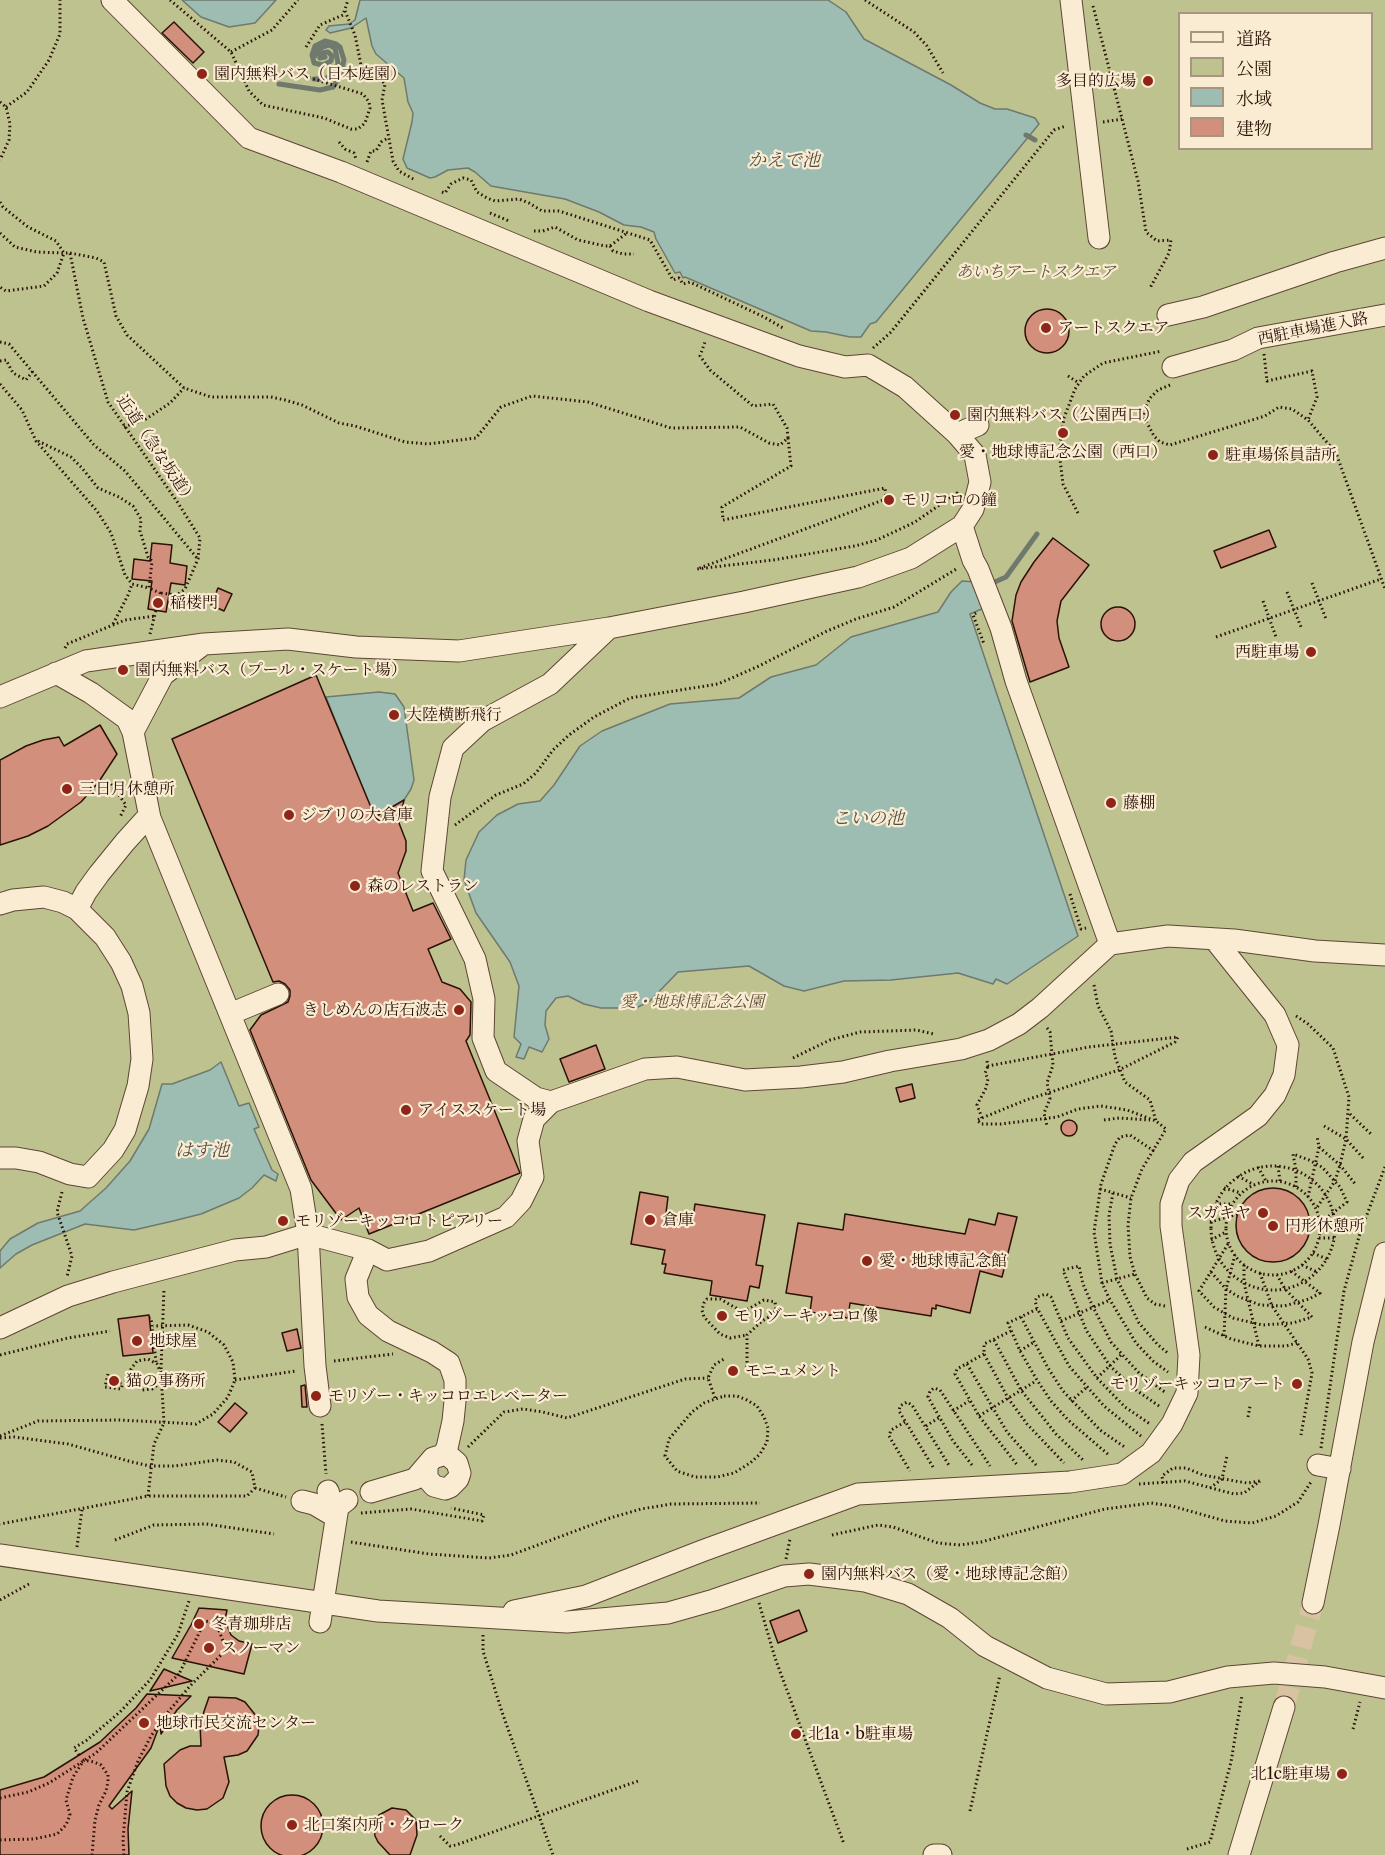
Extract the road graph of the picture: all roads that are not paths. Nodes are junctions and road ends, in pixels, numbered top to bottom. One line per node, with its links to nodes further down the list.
1 (112, 0): 9 (street)
2 (1071, 0): 3 (street)
3 (1099, 238)
4 (1385, 248): 5 (street)
5 (1168, 315)
6 (1385, 315): 7 (street, 西駐車場進入路)
7 (1174, 375)
8 (978, 424): 9 (street)
9 (957, 434): 10 (street)
10 (967, 517): 11 (street); 20 (street)
11 (609, 628): 12 (street); 24 (street)
12 (204, 644): 13 (street); 15 (street)
13 (56, 673): 14 (street); 15 (street)
14 (0, 698)
15 (133, 732): 16 (street)
16 (150, 818): 18 (street); 23 (street)
17 (0, 904): 18 (street)
18 (77, 909): 25 (street)
19 (1215, 940): 20 (street); 21 (street); 38 (street)
20 (1110, 944): 24 (street)
21 (1385, 955)
22 (278, 994): 23 (street)
23 (230, 1014): 26 (street)
24 (551, 1102): 27 (street)
25 (0, 1158)
26 (308, 1234): 27 (street); 29 (street); 30 (street)
27 (368, 1250): 33 (street)
28 (1385, 1253): 32 (street)
29 (0, 1328)
30 (320, 1406)
31 (1318, 1465): 32 (street)
32 (1340, 1469): 36 (street)
33 (371, 1492)
34 (302, 1501): 37 (street)
35 (0, 1555): 37 (street)
36 (1313, 1603)
37 (322, 1612): 38 (street)
38 (484, 1618): 39 (street)
39 (1385, 1688)
40 (1284, 1707): 43 (street)
41 (935, 1855): 42 (street)
42 (941, 1855)
43 (1239, 1855)

